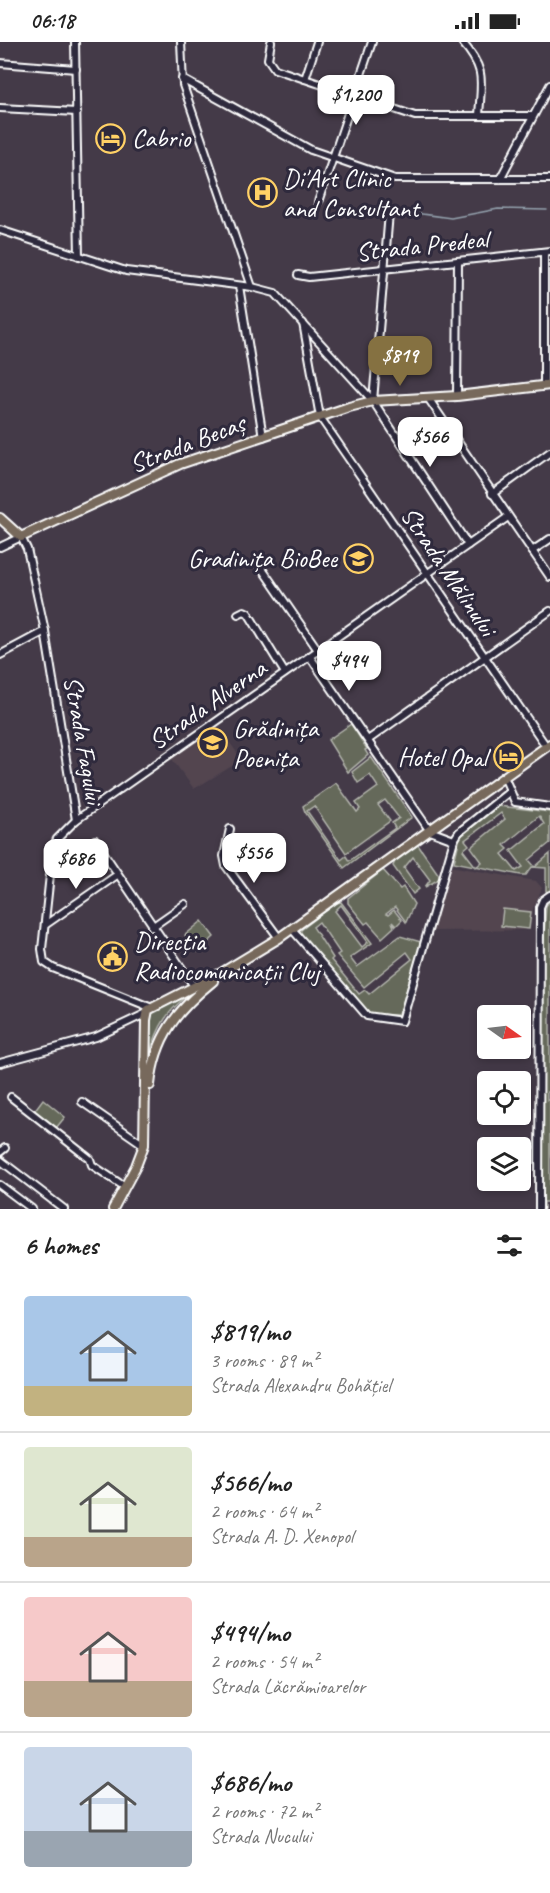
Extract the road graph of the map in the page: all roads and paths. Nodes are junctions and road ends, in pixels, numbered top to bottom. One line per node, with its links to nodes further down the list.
1 (75, 42): 8 (street)
2 (181, 42): 9 (street)
3 (271, 42): 10 (street)
4 (317, 42): 10 (street)
5 (372, 42): 12 (street)
6 (462, 42): 15 (street)
7 (0, 63): 8 (street)
8 (76, 69): 14 (street)
9 (183, 79): 17 (street); 29 (street)
10 (305, 79): 12 (street)
11 (550, 85): 16 (street)
12 (353, 96): 15 (street); 17 (street)
13 (0, 108): 14 (street)
14 (77, 112): 24 (street)
15 (479, 116): 16 (street)
16 (532, 116): 18 (street)
17 (333, 158): 18 (street); 20 (street)
18 (500, 179): 19 (street)
19 (550, 179)
20 (318, 202)
21 (389, 213): 26 (street)
22 (0, 230): 24 (street)
23 (547, 251): 25 (street, Strada Predeal); 31 (street)
24 (79, 256): 28 (street)
25 (458, 261): 26 (street, Strada Predeal); 32 (street)
26 (386, 267): 27 (street, Strada Predeal); 34 (street)
27 (298, 275)
28 (239, 286): 29 (street); 36 (street)
29 (252, 287): 30 (street)
30 (303, 323): 34 (street); 35 (street)
31 (547, 385): 32 (main road, Strada Becaș)
32 (457, 396): 33 (main road, Strada Becaș)
33 (428, 398): 34 (main road, Strada Becaș); 38 (street)
34 (373, 401): 35 (main road, Strada Becaș); 43 (street)
35 (320, 417): 36 (main road, Strada Becaș); 47 (street, Strada Mălinului)
36 (262, 437): 41 (main road, Strada Becaș)
37 (550, 452): 38 (street)
38 (492, 494): 39 (street)
39 (508, 517): 43 (street, Strada Alverna); 45 (street)
40 (0, 518): 41 (main road, Strada Fagului)
41 (21, 537): 44 (street); 51 (street, Strada Fagului)
42 (550, 539): 45 (street)
43 (468, 545): 47 (street, Strada Alverna)
44 (0, 547)
45 (532, 551): 48 (street)
46 (258, 563): 52 (street)
47 (427, 574): 52 (street, Strada Alverna); 55 (street, Strada Mălinului)
48 (550, 577)
49 (550, 611): 55 (street)
50 (238, 614): 56 (street)
51 (45, 631): 53 (street); 63 (street, Strada Fagului)
52 (318, 650): 54 (street, Strada Alverna)
53 (0, 655)
54 (310, 657): 56 (street, Strada Alverna); 57 (street)
55 (484, 658): 57 (street); 58 (street, Strada Mălinului)
56 (285, 673): 63 (street, Strada Alverna)
57 (368, 740): 65 (street)
58 (548, 745): 59 (main road)
59 (511, 771): 60 (main road); 61 (street)
60 (501, 779): 61 (street); 65 (main road)
61 (509, 792): 62 (street); 67 (street)
62 (550, 807)
63 (76, 820): 71 (street, Strada Fagului)
64 (230, 830): 74 (street)
65 (430, 831): 67 (street); 73 (main road)
66 (95, 840): 68 (street)
67 (454, 840): 73 (street)
68 (117, 875): 71 (street); 72 (street)
69 (550, 895): 89 (street)
70 (184, 903): 72 (street)
71 (45, 925): 77 (street, Strada Fagului)
72 (152, 927): 76 (street)
73 (292, 929): 74 (main road)
74 (279, 938): 75 (main road)
75 (223, 972): 76 (main road); 81 (main road)
76 (194, 986): 77 (main road)
77 (149, 1010): 78 (street); 81 (main road)
78 (0, 1063)
79 (11, 1097): 85 (street)
80 (82, 1102): 82 (street)
81 (146, 1117): 82 (main road)
82 (144, 1145): 85 (main road)
83 (0, 1160): 87 (street)
84 (0, 1185): 86 (street)
85 (125, 1186): 88 (main road)
86 (32, 1209)
87 (64, 1209)
88 (113, 1209)
89 (539, 1209)

